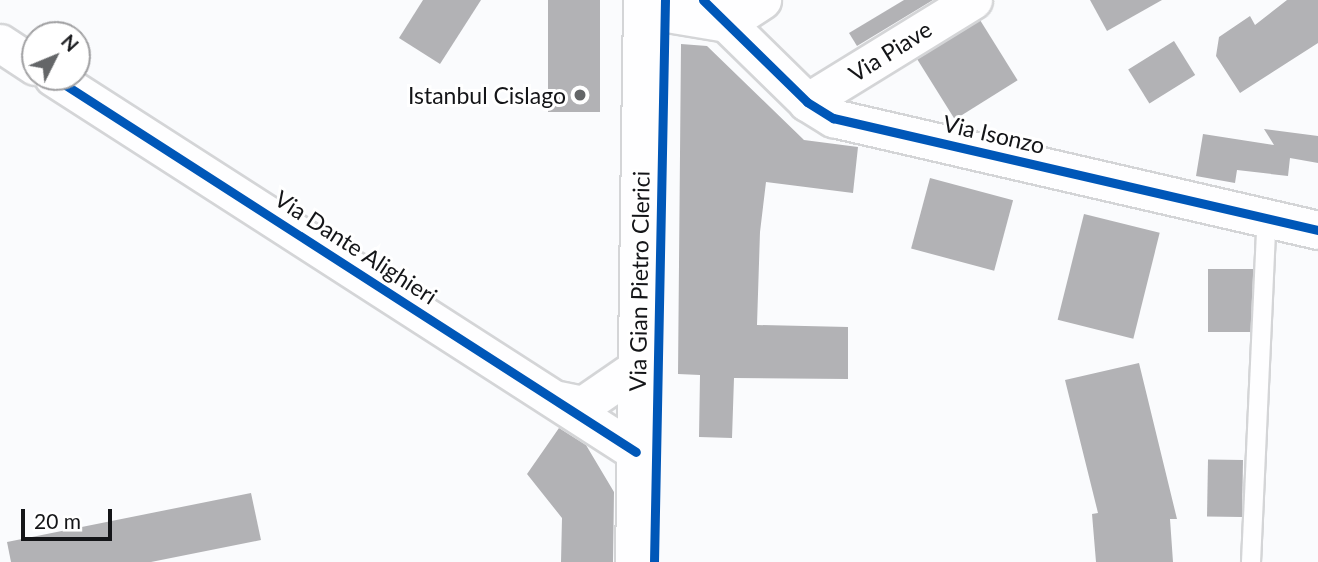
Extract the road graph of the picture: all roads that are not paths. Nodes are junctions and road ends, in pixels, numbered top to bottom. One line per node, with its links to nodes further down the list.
1 (762, 0): 4 (street)
2 (973, 0): 8 (street, Via Piave)
3 (643, 5): 4 (street); 11 (main road, Via Gian Pietro Clerici)
4 (715, 11): 8 (street, Via Isonzo)
5 (0, 43): 6 (street)
6 (21, 57)
7 (75, 91): 12 (street, Via Dante Alighieri)
8 (807, 102): 9 (street, Via Isonzo)
9 (1267, 215): 10 (street, Via Isonzo); 15 (lane)
10 (1318, 230)
11 (638, 367): 12 (street); 13 (main road, Via Gian Pietro Clerici)
12 (559, 400): 13 (street, Via Dante Alighieri)
13 (636, 452): 14 (main road, Via Gian Pietro Clerici)
14 (635, 562)
15 (1251, 562)

